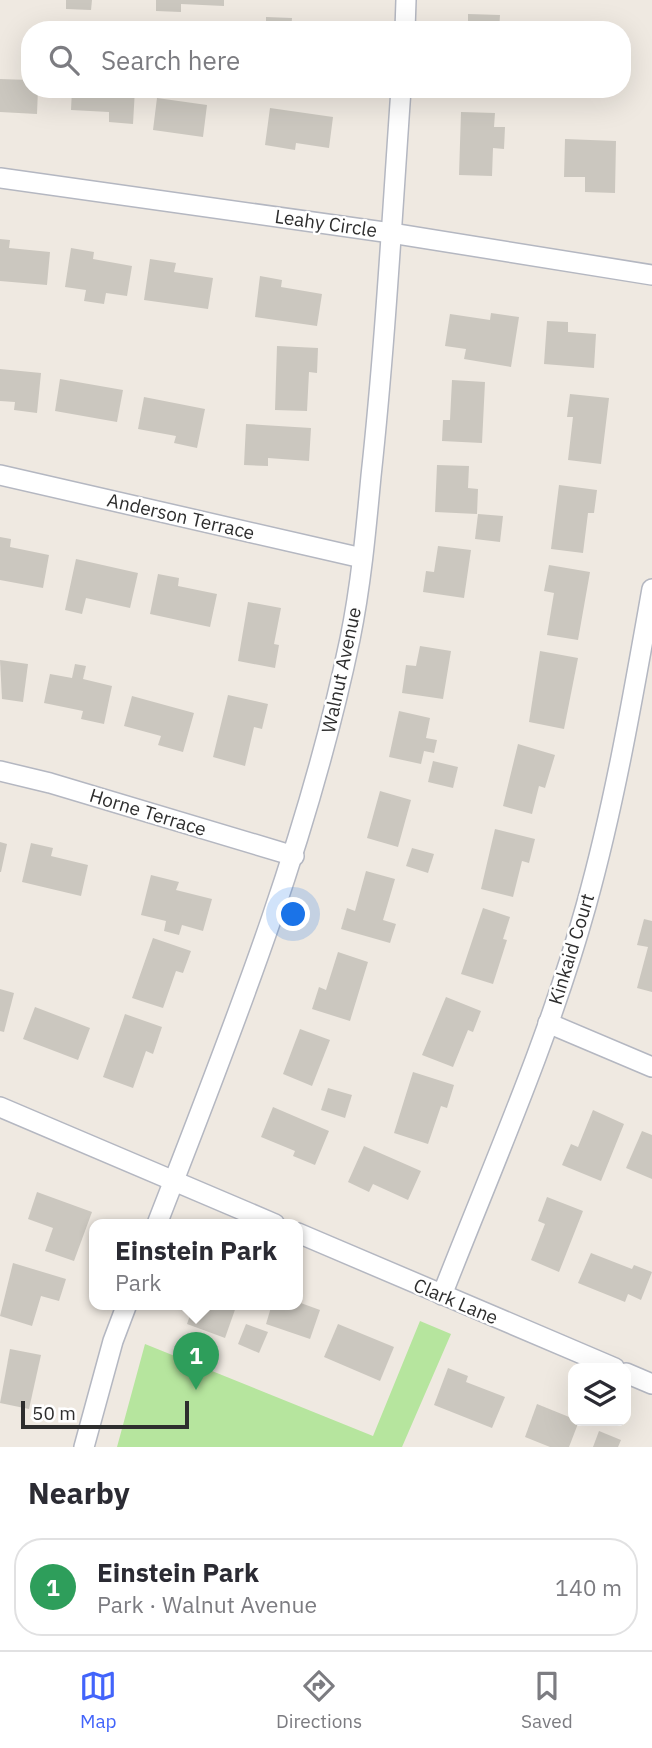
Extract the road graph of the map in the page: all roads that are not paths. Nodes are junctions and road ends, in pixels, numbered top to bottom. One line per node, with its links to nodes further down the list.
1 (406, 0): 2 (street)
2 (405, 21)
3 (400, 98): 5 (street, Walnut Avenue)
4 (0, 178): 5 (street, Leahy Circle)
5 (391, 233): 6 (street, Leahy Circle); 8 (street, Walnut Avenue)
6 (652, 275)
7 (0, 475): 8 (street, Anderson Terrace)
8 (362, 558): 11 (street, Walnut Avenue)
9 (652, 589): 12 (street, Kinkaid Court)
10 (0, 771): 11 (street, Horne Terrace)
11 (294, 856): 15 (street, Walnut Avenue)
12 (548, 1023): 13 (street); 19 (street, Kinkaid Court)
13 (652, 1066)
14 (0, 1107): 15 (street)
15 (174, 1181): 16 (street, Walnut Avenue); 17 (street)
16 (159, 1219)
17 (263, 1219)
18 (303, 1235): 19 (street, Clark Lane)
19 (442, 1295): 21 (street, Clark Lane)
20 (125, 1310): 24 (street)
21 (603, 1363)
22 (631, 1375): 23 (street)
23 (652, 1384)
24 (84, 1447)

